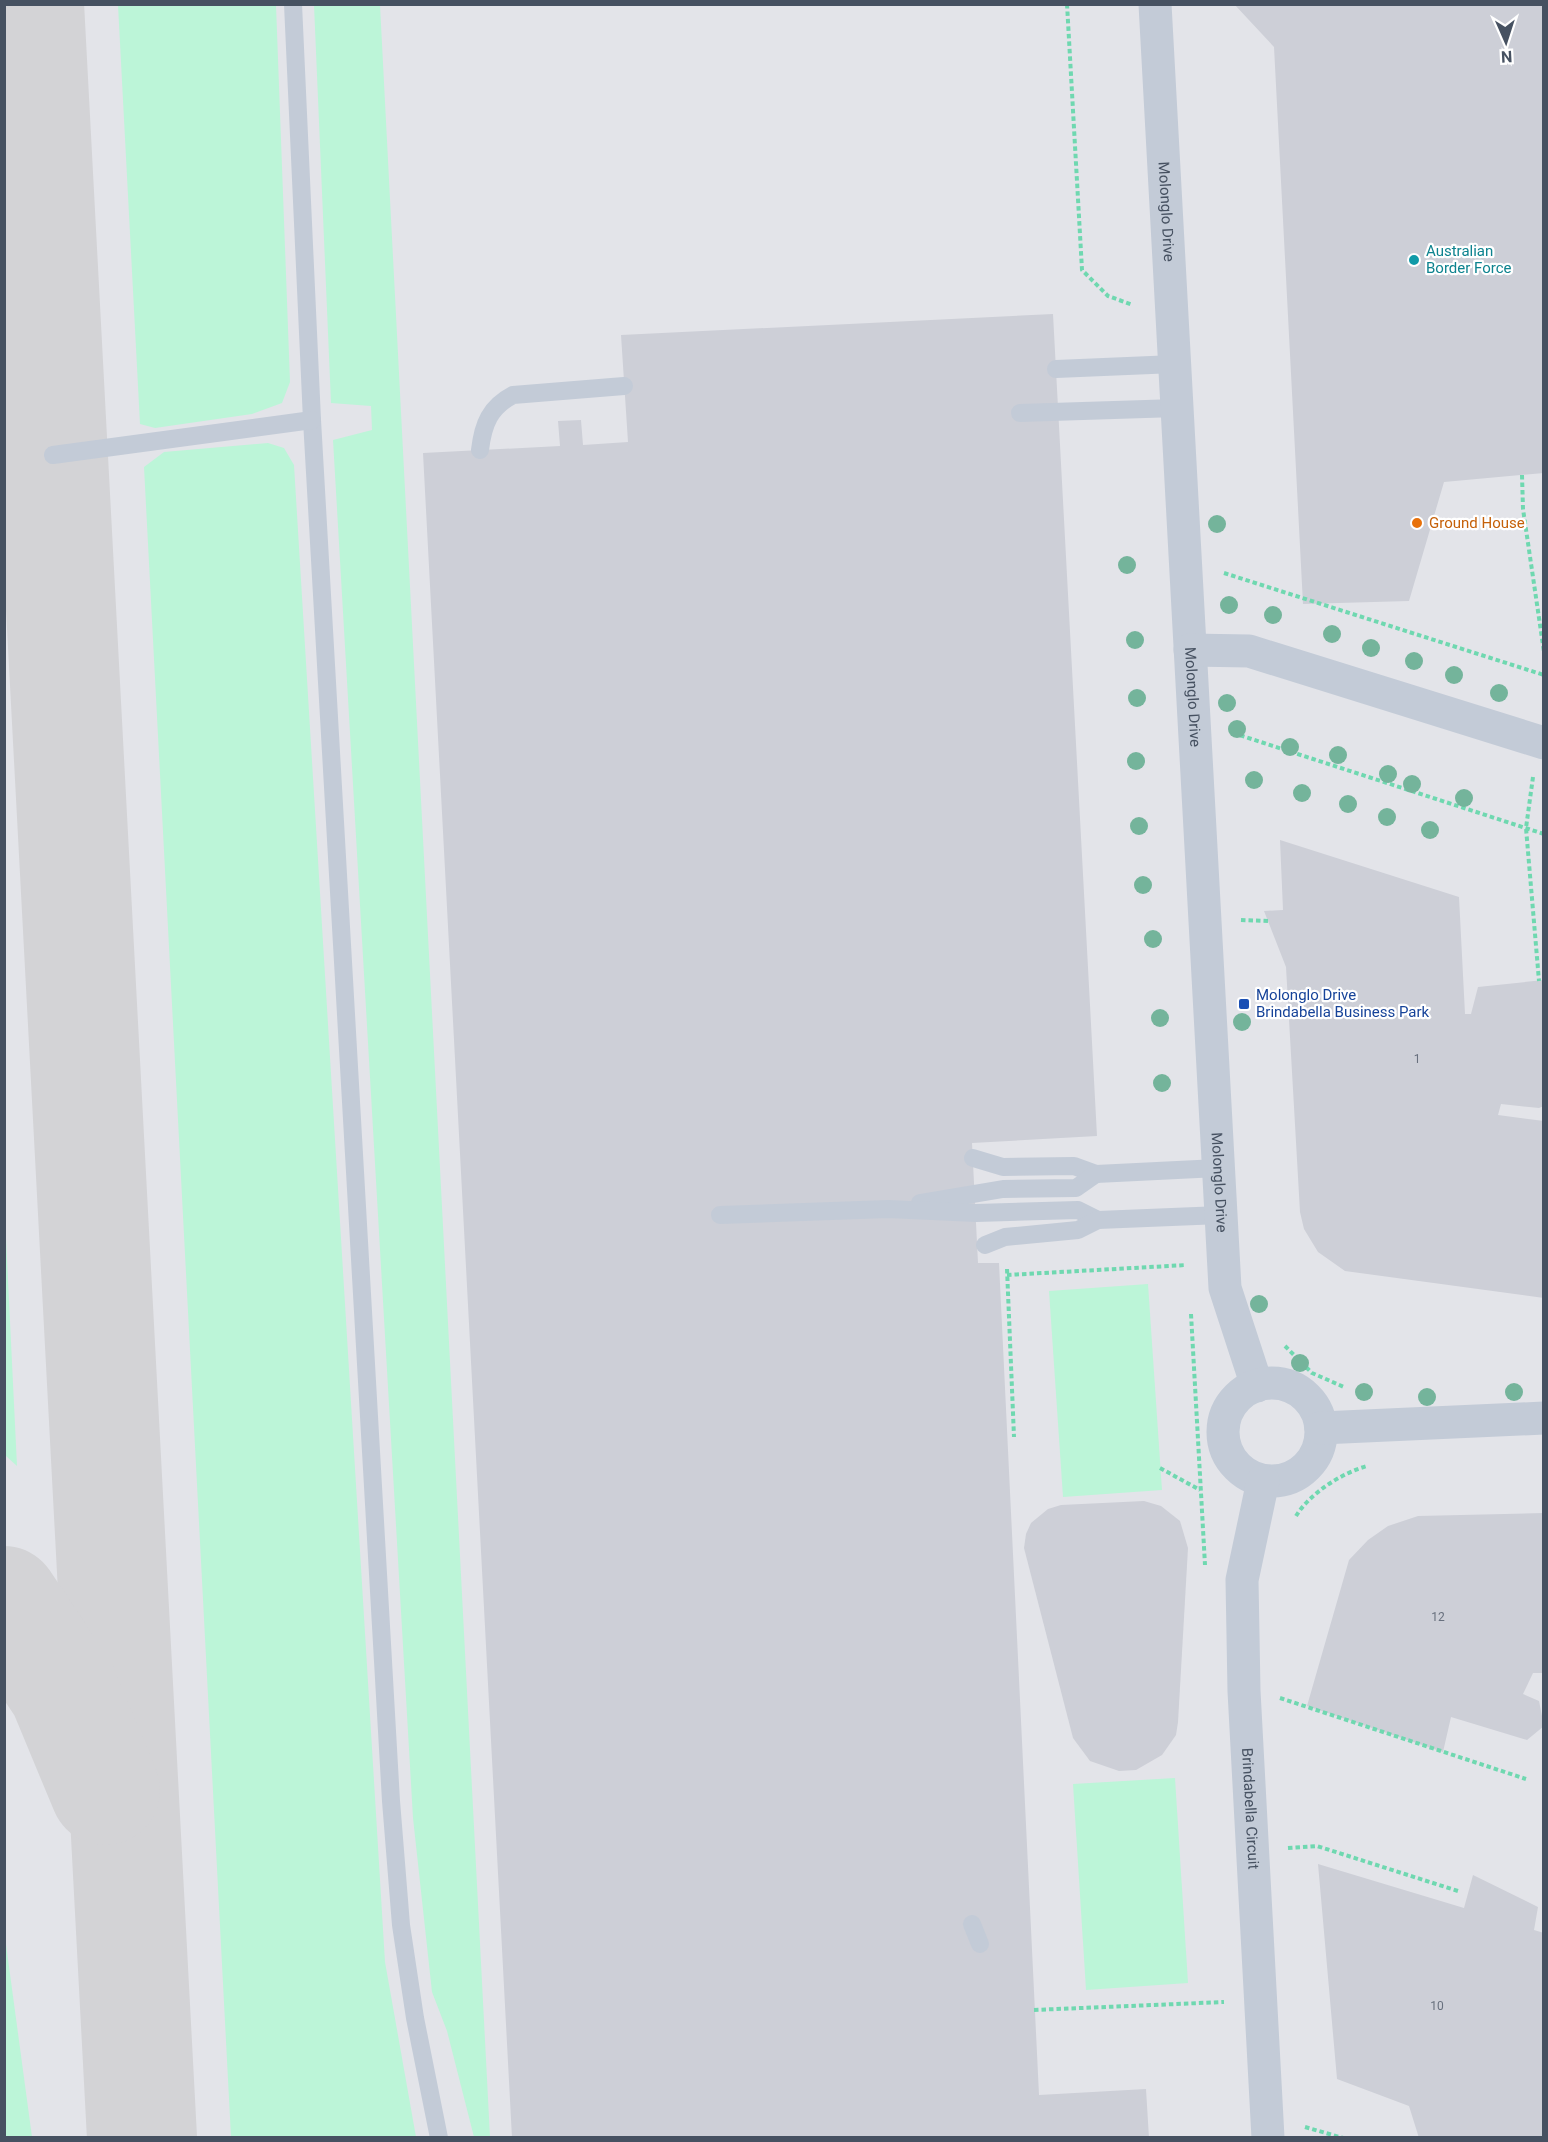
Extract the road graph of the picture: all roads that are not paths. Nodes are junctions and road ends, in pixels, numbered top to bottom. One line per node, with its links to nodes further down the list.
1 (293, 4): 8 (lane)
2 (1155, 4): 3 (street, Molonglo Drive)
3 (1175, 364): 4 (lane); 6 (street, Molonglo Drive)
4 (1056, 369)
5 (624, 386): 9 (lane)
6 (1177, 408): 7 (lane); 11 (street, Molonglo Drive)
7 (1020, 413)
8 (312, 420): 10 (lane); 27 (lane)
9 (480, 450)
10 (53, 455)
11 (1190, 650): 12 (street); 14 (street, Molonglo Drive)
12 (1544, 743)
13 (973, 1158): 15 (lane)
14 (1218, 1168): 15 (lane); 18 (street, Molonglo Drive)
15 (1096, 1174): 16 (lane)
16 (888, 1209): 17 (lane); 19 (lane)
17 (720, 1215)
18 (1221, 1215): 19 (lane); 21 (street, Molonglo Drive)
19 (1098, 1220): 20 (lane)
20 (985, 1245)
21 (1257, 1386): 23 (street); 24 (street)
22 (1544, 1418): 23 (street)
23 (1321, 1428): 24 (street)
24 (1263, 1480): 28 (street, Brindabella Circuit)
25 (972, 1924): 26 (lane)
26 (980, 1944)
27 (439, 2138)
28 (1268, 2138)

